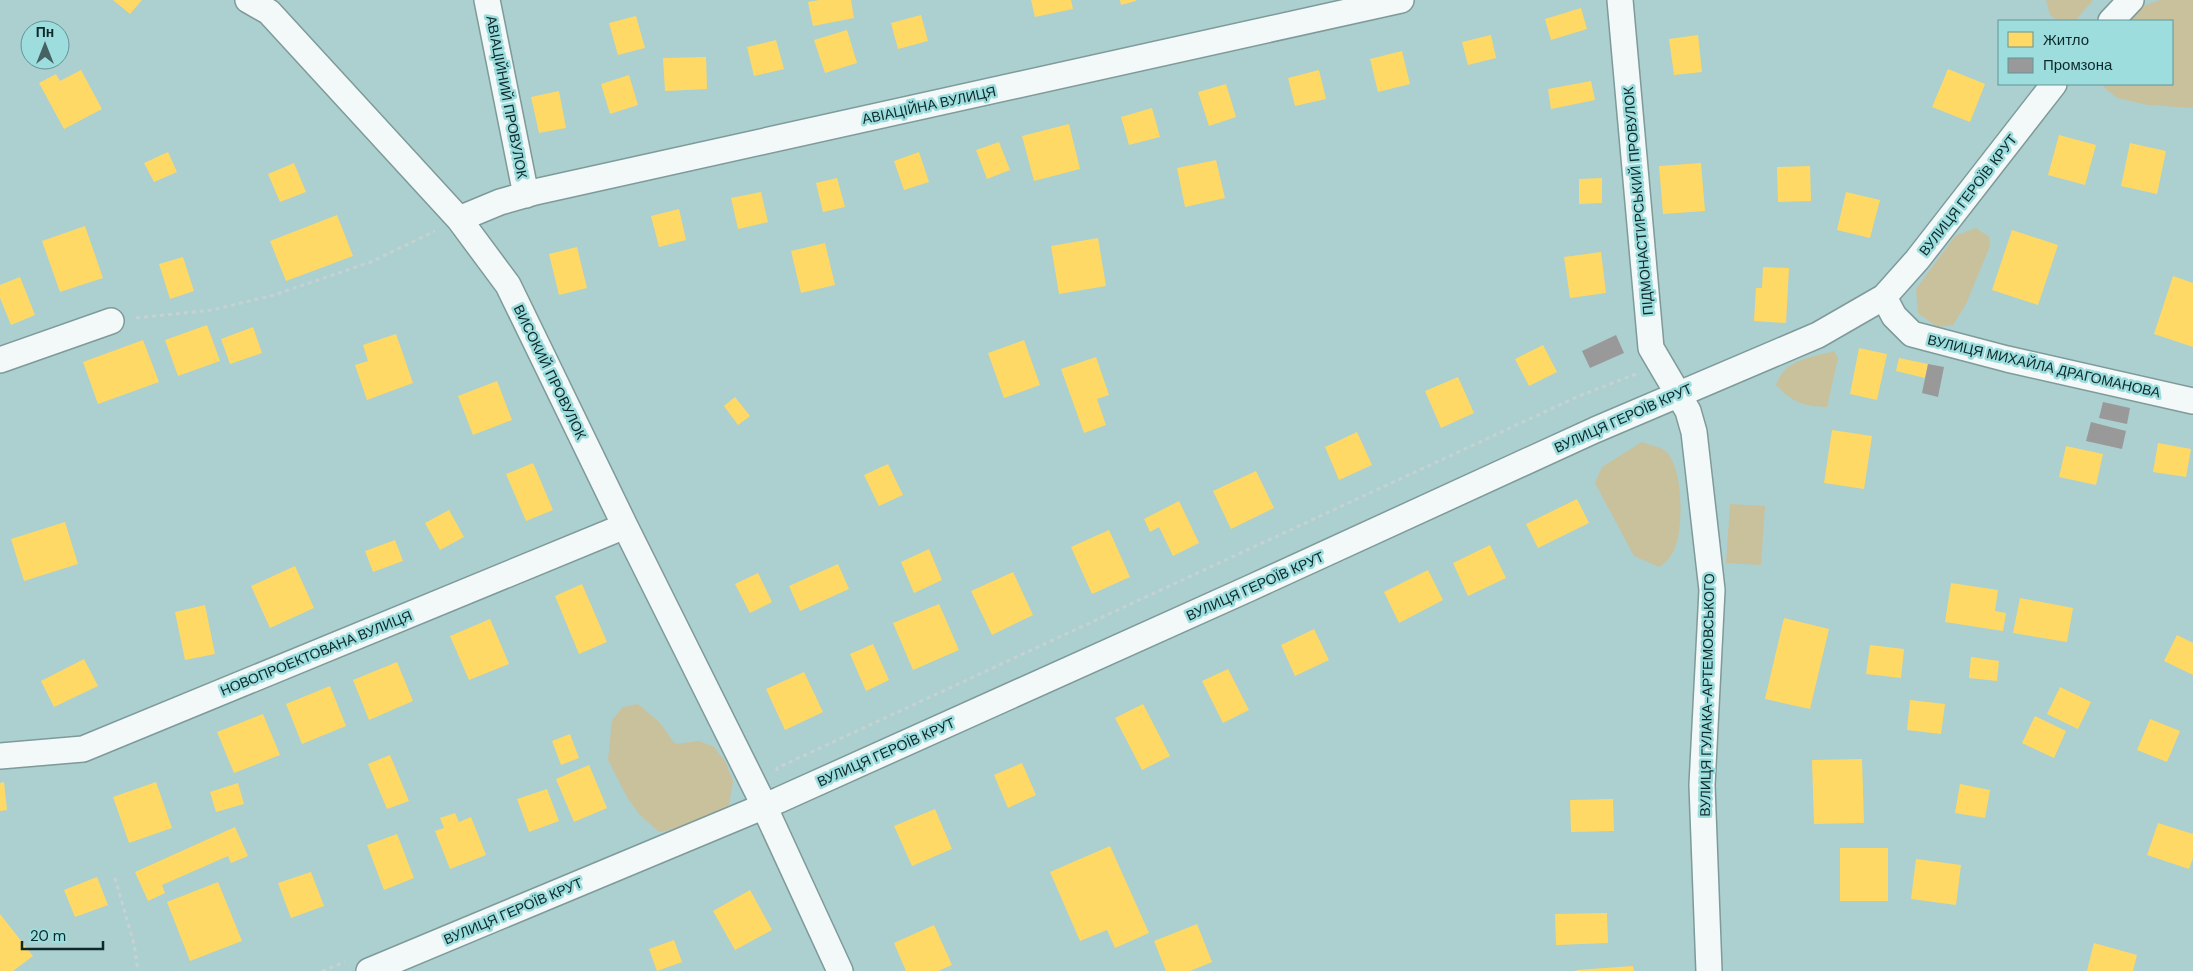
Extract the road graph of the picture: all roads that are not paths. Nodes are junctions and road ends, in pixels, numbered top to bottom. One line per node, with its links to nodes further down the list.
1 (248, 0): 9 (street, ВИСОКИЙ ПРОВУЛОК)
2 (487, 0): 8 (street, АВІАЦІЙНИЙ ПРОВУЛОК)
3 (1401, 0): 8 (street, АВІАЦІЙНА ВУЛИЦЯ)
4 (1620, 0): 13 (street, ПІДМОНАСТИРСЬКИЙ ПРОВУЛОК)
5 (2131, 0): 6 (street)
6 (2112, 20)
7 (2053, 85): 10 (street, ВУЛИЦЯ ГЕРОЇВ КРУТ)
8 (526, 195): 9 (street, АВІАЦІЙНА ВУЛИЦЯ)
9 (459, 219): 15 (street, ВИСОКИЙ ПРОВУЛОК)
10 (1884, 297): 13 (street, ВУЛИЦЯ ГЕРОЇВ КРУТ); 14 (street, ВУЛИЦЯ МИХАЙЛА ДРАГОМАНОВА)
11 (111, 321): 12 (street)
12 (0, 360)
13 (1677, 394): 17 (street, ВУЛИЦЯ ГЕРОЇВ КРУТ); 20 (street, ВУЛИЦЯ ГУЛАКА-АРТЕМОВСЬКОГО)
14 (2193, 401)
15 (625, 526): 16 (street, НОВОПРОЕКТОВАНА ВУЛИЦЯ); 17 (street, ВИСОКИЙ ПРОВУЛОК)
16 (0, 756)
17 (764, 807): 18 (street, ВУЛИЦЯ ГЕРОЇВ КРУТ); 19 (street, ВИСОКИЙ ПРОВУЛОК)
18 (369, 971)
19 (840, 971)
20 (1709, 971)

